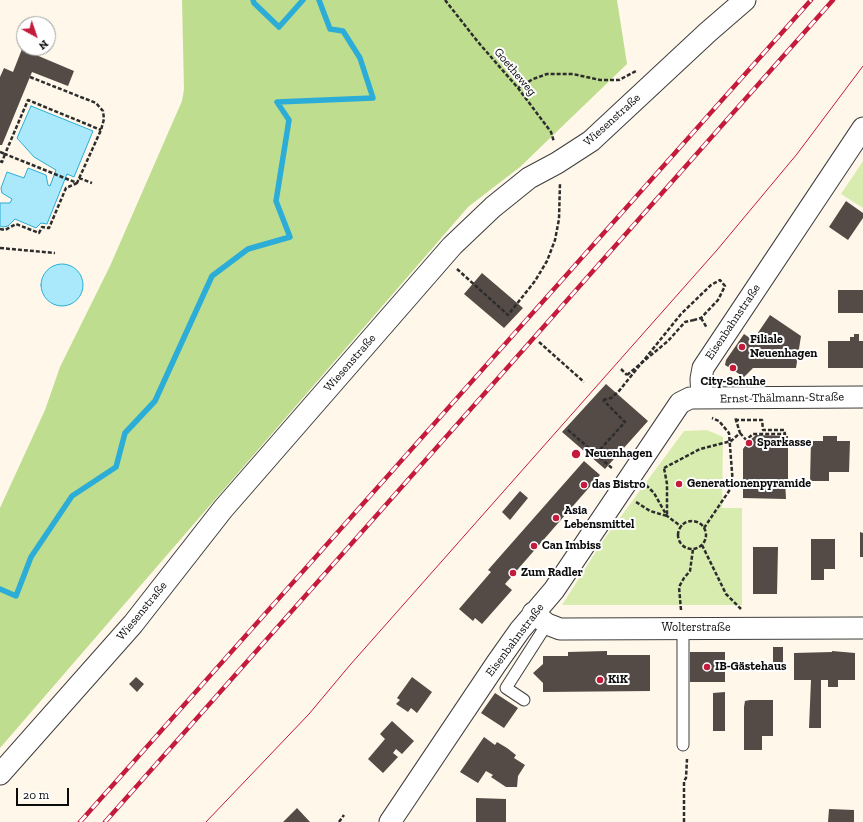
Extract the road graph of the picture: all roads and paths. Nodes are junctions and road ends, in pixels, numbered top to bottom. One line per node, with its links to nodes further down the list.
1 (445, 0): 5 (path, Goetheweg)
2 (745, 0): 11 (street, Wiesenstraße)
3 (30, 77): 7 (path)
4 (619, 80): 5 (path)
5 (518, 88): 11 (path, Goetheweg)
6 (863, 128): 24 (street, Eisenbahnstraße)
7 (101, 130): 9 (path); 12 (path)
8 (0, 152): 9 (path)
9 (5, 154): 10 (path); 13 (path)
10 (0, 161)
11 (557, 164): 47 (street, Wiesenstraße)
12 (79, 178): 13 (path); 14 (path)
13 (77, 182): 16 (path)
14 (92, 183)
15 (560, 184): 19 (path)
16 (0, 229)
17 (0, 248): 18 (path)
18 (54, 253)
19 (473, 283)
20 (539, 342): 22 (path)
21 (621, 369): 31 (path, bridge)
22 (584, 382)
23 (863, 397): 24 (street, Ernst-Thälmann-Straße)
24 (702, 398): 30 (street, Eisenbahnstraße)
25 (706, 419): 29 (path)
26 (735, 420): 28 (path)
27 (568, 430): 31 (path)
28 (740, 433)
29 (731, 441): 32 (path); 36 (path)
30 (648, 450): 32 (path); 33 (street, Eisenbahnstraße)
31 (596, 454): 33 (path)
32 (664, 468): 34 (path)
33 (622, 482): 34 (path); 34 (path); 40 (street, Eisenbahnstraße)
34 (667, 516): 35 (path)
35 (682, 527): 36 (path); 38 (path)
36 (704, 528): 37 (path)
37 (702, 545): 38 (path); 39 (path)
38 (692, 549): 42 (path)
39 (743, 610)
40 (540, 619): 42 (street, Wolterstraße); 43 (street, Eisenbahnstraße); 44 (lane)
41 (863, 628): 42 (street, Wolterstraße)
42 (683, 629): 46 (lane)
43 (488, 675): 44 (lane); 50 (street, Eisenbahnstraße)
44 (506, 688): 45 (lane)
45 (524, 700)
46 (683, 745): 51 (path)
47 (0, 774)
48 (344, 815): 49 (path)
49 (339, 822)
50 (390, 822)
51 (684, 822)

